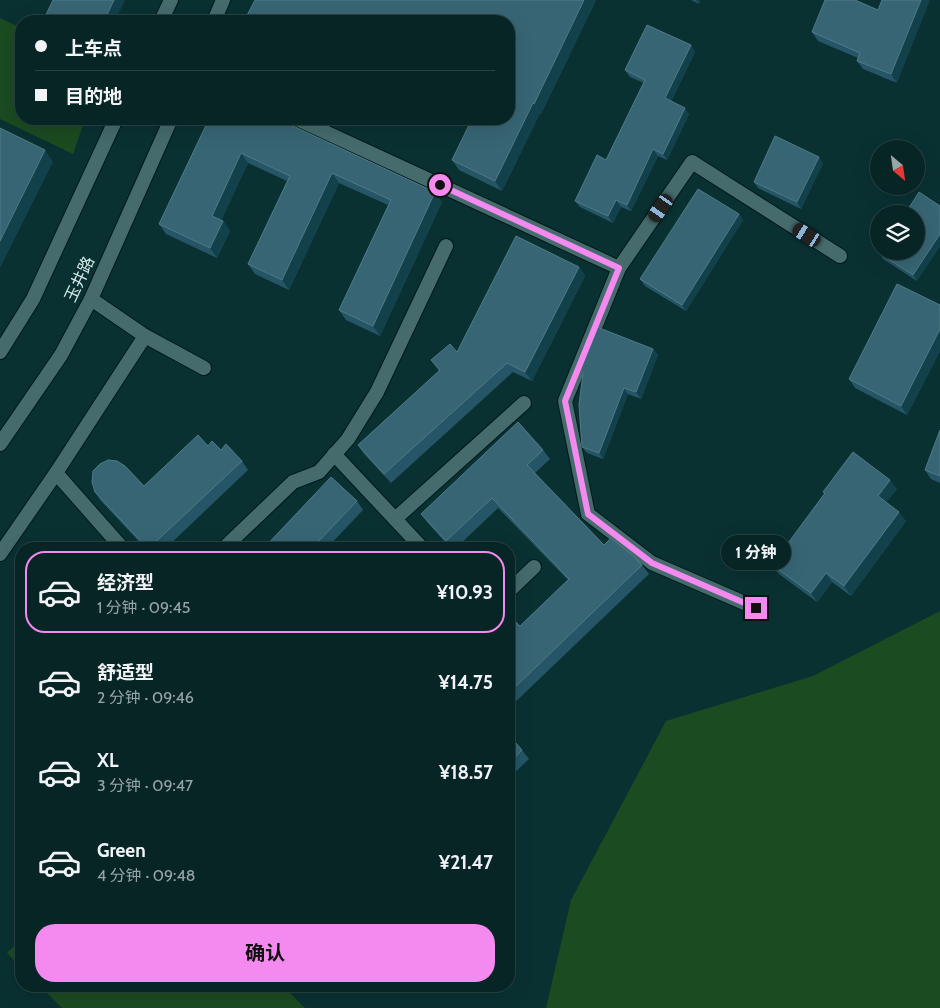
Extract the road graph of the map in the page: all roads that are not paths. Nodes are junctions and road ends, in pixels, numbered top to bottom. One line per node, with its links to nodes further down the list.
1 (171, 0): 3 (street)
2 (223, 0): 4 (street)
3 (164, 15)
4 (217, 15)
5 (113, 125): 13 (street, 玉井路)
6 (168, 125): 11 (street, 玉井路)
7 (310, 125): 10 (street)
8 (446, 246): 17 (street)
9 (840, 256): 10 (street)
10 (619, 268): 26 (street)
11 (91, 299): 12 (street); 16 (street, 玉井路)
12 (145, 336): 14 (street); 18 (street)
13 (0, 352)
14 (204, 368)
15 (524, 403): 19 (street)
16 (0, 444)
17 (334, 454): 19 (street); 21 (street)
18 (56, 474): 20 (street); 23 (street)
19 (395, 519): 22 (street)
20 (117, 542)
21 (230, 542)
22 (416, 542)
23 (0, 554)
24 (534, 567): 25 (street)
25 (515, 585)
26 (756, 608)

